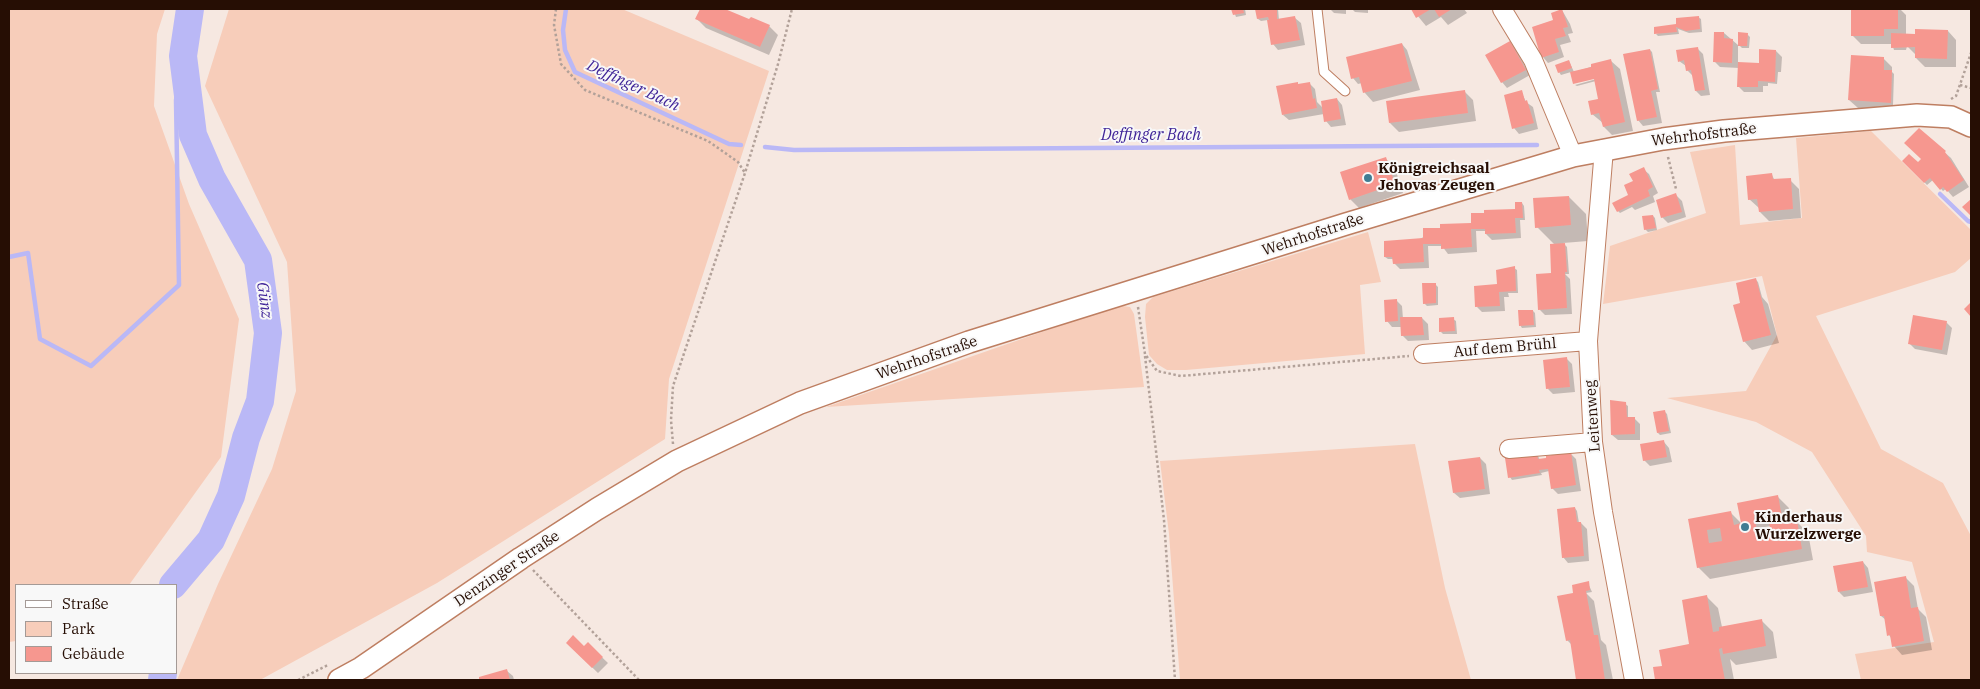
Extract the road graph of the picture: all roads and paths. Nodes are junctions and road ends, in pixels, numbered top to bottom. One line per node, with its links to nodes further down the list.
1 (556, 9): 12 (path)
2 (792, 9): 12 (path)
3 (1317, 9): 7 (lane)
4 (1502, 9): 11 (street)
5 (1971, 53): 6 (path)
6 (1971, 88)
7 (1345, 92)
8 (1971, 126): 9 (street, Wehrhofstraße)
9 (1663, 139): 10 (street, Wehrhofstraße); 13 (path)
10 (1604, 149): 11 (street, Wehrhofstraße); 15 (street, Leitenweg)
11 (1573, 156): 21 (street, Wehrhofstraße)
12 (745, 173): 18 (path)
13 (1676, 189)
14 (1140, 320): 16 (path)
15 (1588, 340): 17 (street, Auf dem Brühl); 19 (street, Leitenweg)
16 (1145, 354): 17 (path); 26 (path)
17 (1423, 354)
18 (672, 426)
19 (1593, 442): 20 (street); 27 (street, Leitenweg)
20 (1509, 449)
21 (677, 461): 22 (street, Denzinger Straße)
22 (521, 558): 23 (street, Denzinger Straße); 25 (path)
23 (364, 674): 24 (street, Denzinger Straße)
24 (339, 680)
25 (639, 680)
26 (1174, 680)
27 (1634, 680)

